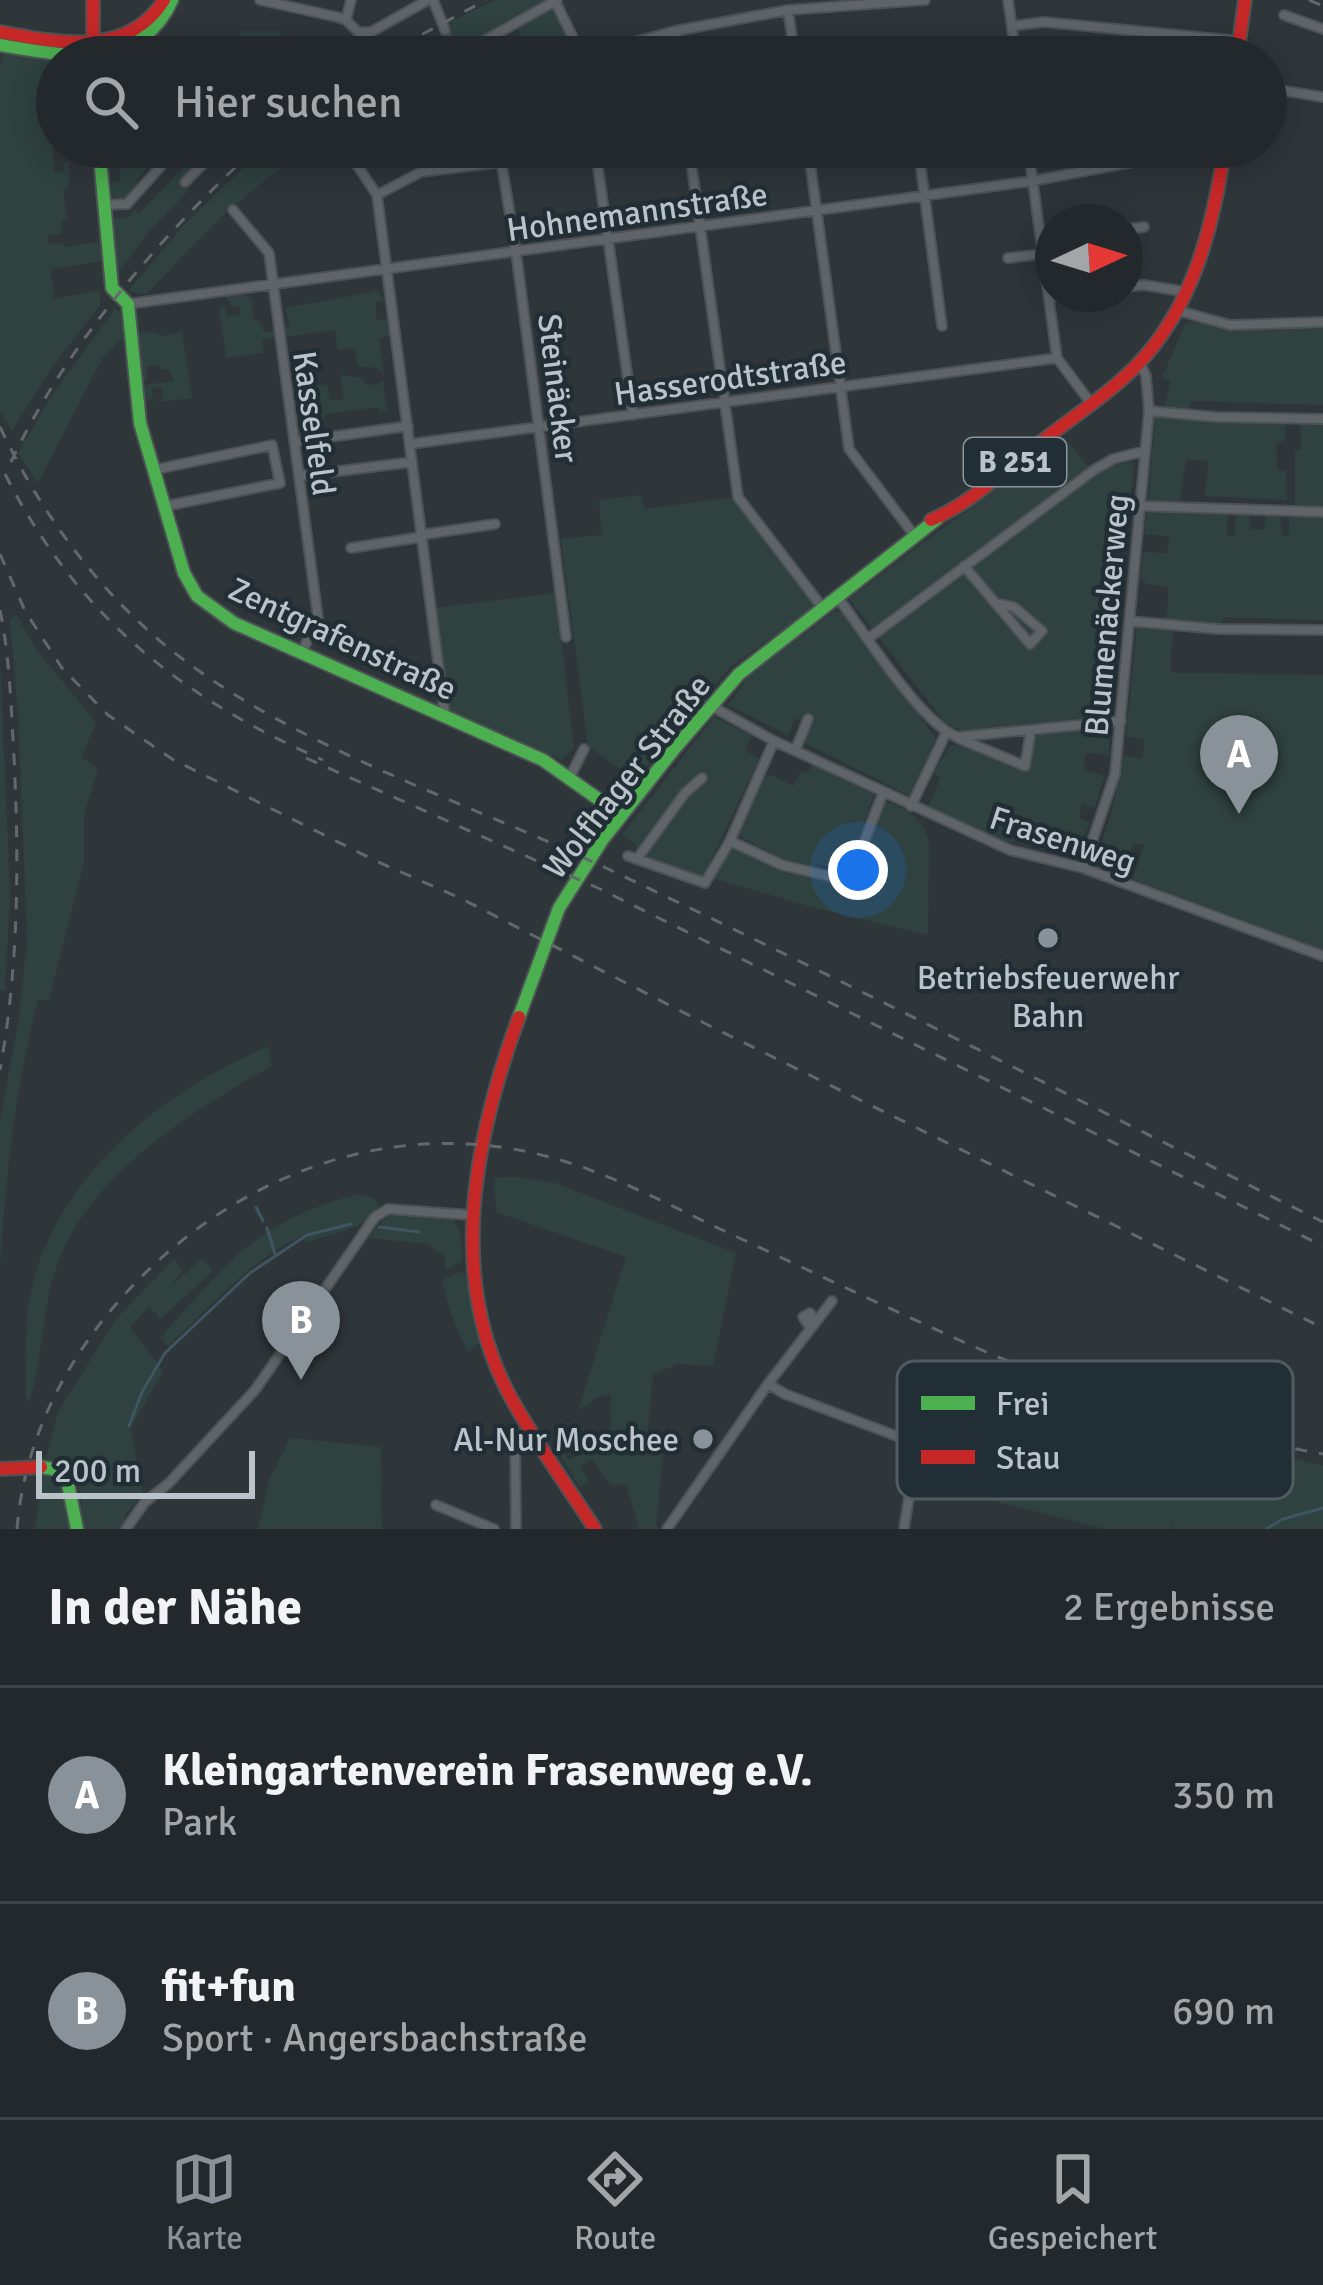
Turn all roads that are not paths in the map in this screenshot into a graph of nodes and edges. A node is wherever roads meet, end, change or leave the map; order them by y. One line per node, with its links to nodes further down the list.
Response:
1 (93, 0): 18 (main road)
2 (168, 0): 19 (main road)
3 (260, 0): 12 (street)
4 (351, 0): 12 (street)
5 (430, 0): 12 (street); 15 (street)
6 (925, 0): 10 (street)
7 (1008, 0): 13 (street)
8 (556, 1): 20 (street); 21 (street)
9 (1244, 1): 27 (main road)
10 (788, 10): 16 (street); 24 (street)
11 (1284, 15): 14 (street)
12 (346, 20)
13 (1012, 26): 25 (street); 26 (street)
14 (1323, 28)
15 (445, 30)
16 (674, 31): 22 (street); 23 (street)
17 (0, 32): 28 (main road)
18 (93, 36)
19 (128, 36)
20 (490, 36)
21 (573, 36)
22 (656, 36)
23 (675, 36)
24 (792, 36)
25 (1013, 36)
26 (1189, 36)
27 (1240, 36)
28 (36, 38)
29 (0, 45): 30 (main road)
30 (36, 51)
31 (1287, 92): 32 (street)
32 (1323, 98)
33 (101, 168): 51 (main road, Zentgrafenstraße)
34 (159, 168): 51 (street)
35 (199, 168): 46 (street)
36 (359, 168): 48 (street)
37 (453, 168): 48 (street)
38 (503, 168): 56 (street, Steinäcker)
39 (598, 168): 55 (street)
40 (692, 168): 54 (street)
41 (811, 168): 53 (street)
42 (921, 168): 49 (street)
43 (1030, 168): 47 (street)
44 (1103, 168): 47 (street, Hohnemannstraße)
45 (1221, 168): 62 (main road, Wolfhager Straße / B 251)
46 (185, 182)
47 (1032, 182): 49 (street, Hohnemannstraße); 50 (street)
48 (377, 195): 59 (street)
49 (925, 196): 53 (street, Hohnemannstraße); 67 (street)
50 (1035, 204)
51 (104, 206): 63 (main road, Zentgrafenstraße)
52 (232, 210): 60 (street, Kasselfeld)
53 (817, 210): 54 (street, Hohnemannstraße); 70 (street)
54 (700, 227): 55 (street, Hohnemannstraße); 71 (street)
55 (606, 239): 56 (street, Hohnemannstraße); 74 (street)
56 (517, 252): 59 (street, Hohnemannstraße); 77 (street, Steinäcker)
57 (1035, 255): 58 (street)
58 (1008, 258)
59 (386, 270): 60 (street, Hohnemannstraße); 76 (street)
60 (273, 285): 63 (street, Hohnemannstraße); 78 (street, Kasselfeld)
61 (1143, 285): 62 (street)
62 (1189, 292): 64 (main road, Wolfhager Straße / B 251)
63 (128, 304): 82 (main road, Zentgrafenstraße)
64 (1178, 311): 66 (street); 69 (main road, Wolfhager Straße / B 251)
65 (1051, 312): 68 (street)
66 (1323, 322)
67 (942, 326)
68 (1057, 358): 70 (street, Hasserodtstraße); 72 (street)
69 (1139, 362): 72 (main road, Wolfhager Straße / B 251); 73 (street, Blumenäckerweg)
70 (840, 387): 71 (street, Hasserodtstraße); 88 (street)
71 (723, 402): 74 (street, Hasserodtstraße); 94 (street)
72 (1090, 402): 88 (main road, Wolfhager Straße / B 251)
73 (1149, 411): 75 (street); 80 (street, Blumenäckerweg)
74 (633, 415): 77 (street, Hasserodtstraße)
75 (1323, 419)
76 (408, 426): 78 (street); 79 (street)
77 (540, 427): 79 (street, Hasserodtstraße); 97 (street, Steinäcker)
78 (294, 442): 83 (street, Kasselfeld)
79 (410, 444): 81 (street)
80 (1144, 451): 84 (street, Blumenäckerweg); 91 (street)
81 (412, 462): 83 (street); 89 (street)
82 (153, 470): 85 (main road, Zentgrafenstraße); 85 (street)
83 (299, 476): 99 (street, Kasselfeld)
84 (1139, 506): 86 (street); 95 (street, Blumenäckerweg)
85 (165, 507): 99 (main road, Zentgrafenstraße)
86 (1323, 512)
87 (495, 524): 89 (street)
88 (918, 534): 92 (main road, Wolfhager Straße / B 251)
89 (420, 536): 90 (street); 101 (street)
90 (351, 548)
91 (964, 566): 93 (street); 98 (street)
92 (837, 596): 94 (main road, Wolfhager Straße / B 251); 98 (street)
93 (995, 603): 93 (street)
94 (822, 608): 100 (main road, Wolfhager Straße / B 251)
95 (1129, 621): 96 (street); 103 (street, Blumenäckerweg)
96 (1323, 630)
97 (566, 637)
98 (869, 638): 105 (street)
99 (302, 652): 101 (main road, Zentgrafenstraße)
100 (711, 706): 107 (street, Frasenweg); 114 (main road, Wolfhager Straße / B 251)
101 (446, 716): 110 (main road, Zentgrafenstraße)
102 (808, 719): 109 (street)
103 (1121, 722): 104 (street); 116 (street, Blumenäckerweg)
104 (1031, 730): 106 (street); 106 (street)
105 (946, 733): 106 (street); 113 (street)
106 (957, 737)
107 (774, 741): 109 (street, Frasenweg); 115 (street)
108 (584, 748): 110 (street)
109 (795, 751): 112 (street, Frasenweg)
110 (570, 776): 114 (main road, Zentgrafenstraße)
111 (702, 778): 115 (street, Wolfhager Straße)
112 (883, 793): 113 (street, Frasenweg); 115 (street)
113 (911, 806): 116 (street, Frasenweg)
114 (621, 814): 118 (main road, Wolfhager Straße / B 251)
115 (730, 841)
116 (1083, 868): 117 (street, Frasenweg)
117 (1323, 956)
118 (471, 1215): 121 (main road, Wolfhager Straße / B 251); 127 (street)
119 (832, 1301): 120 (street)
120 (768, 1384): 122 (street); 131 (street)
121 (530, 1427): 129 (street); 130 (main road, Wolfhager Straße / B 251)
122 (897, 1436)
123 (0, 1469): 126 (main road, bridge)
124 (909, 1499): 132 (street)
125 (436, 1505): 128 (street)
126 (77, 1529)
127 (126, 1529)
128 (494, 1529)
129 (516, 1529)
130 (595, 1529)
131 (667, 1529)
132 (904, 1529)

